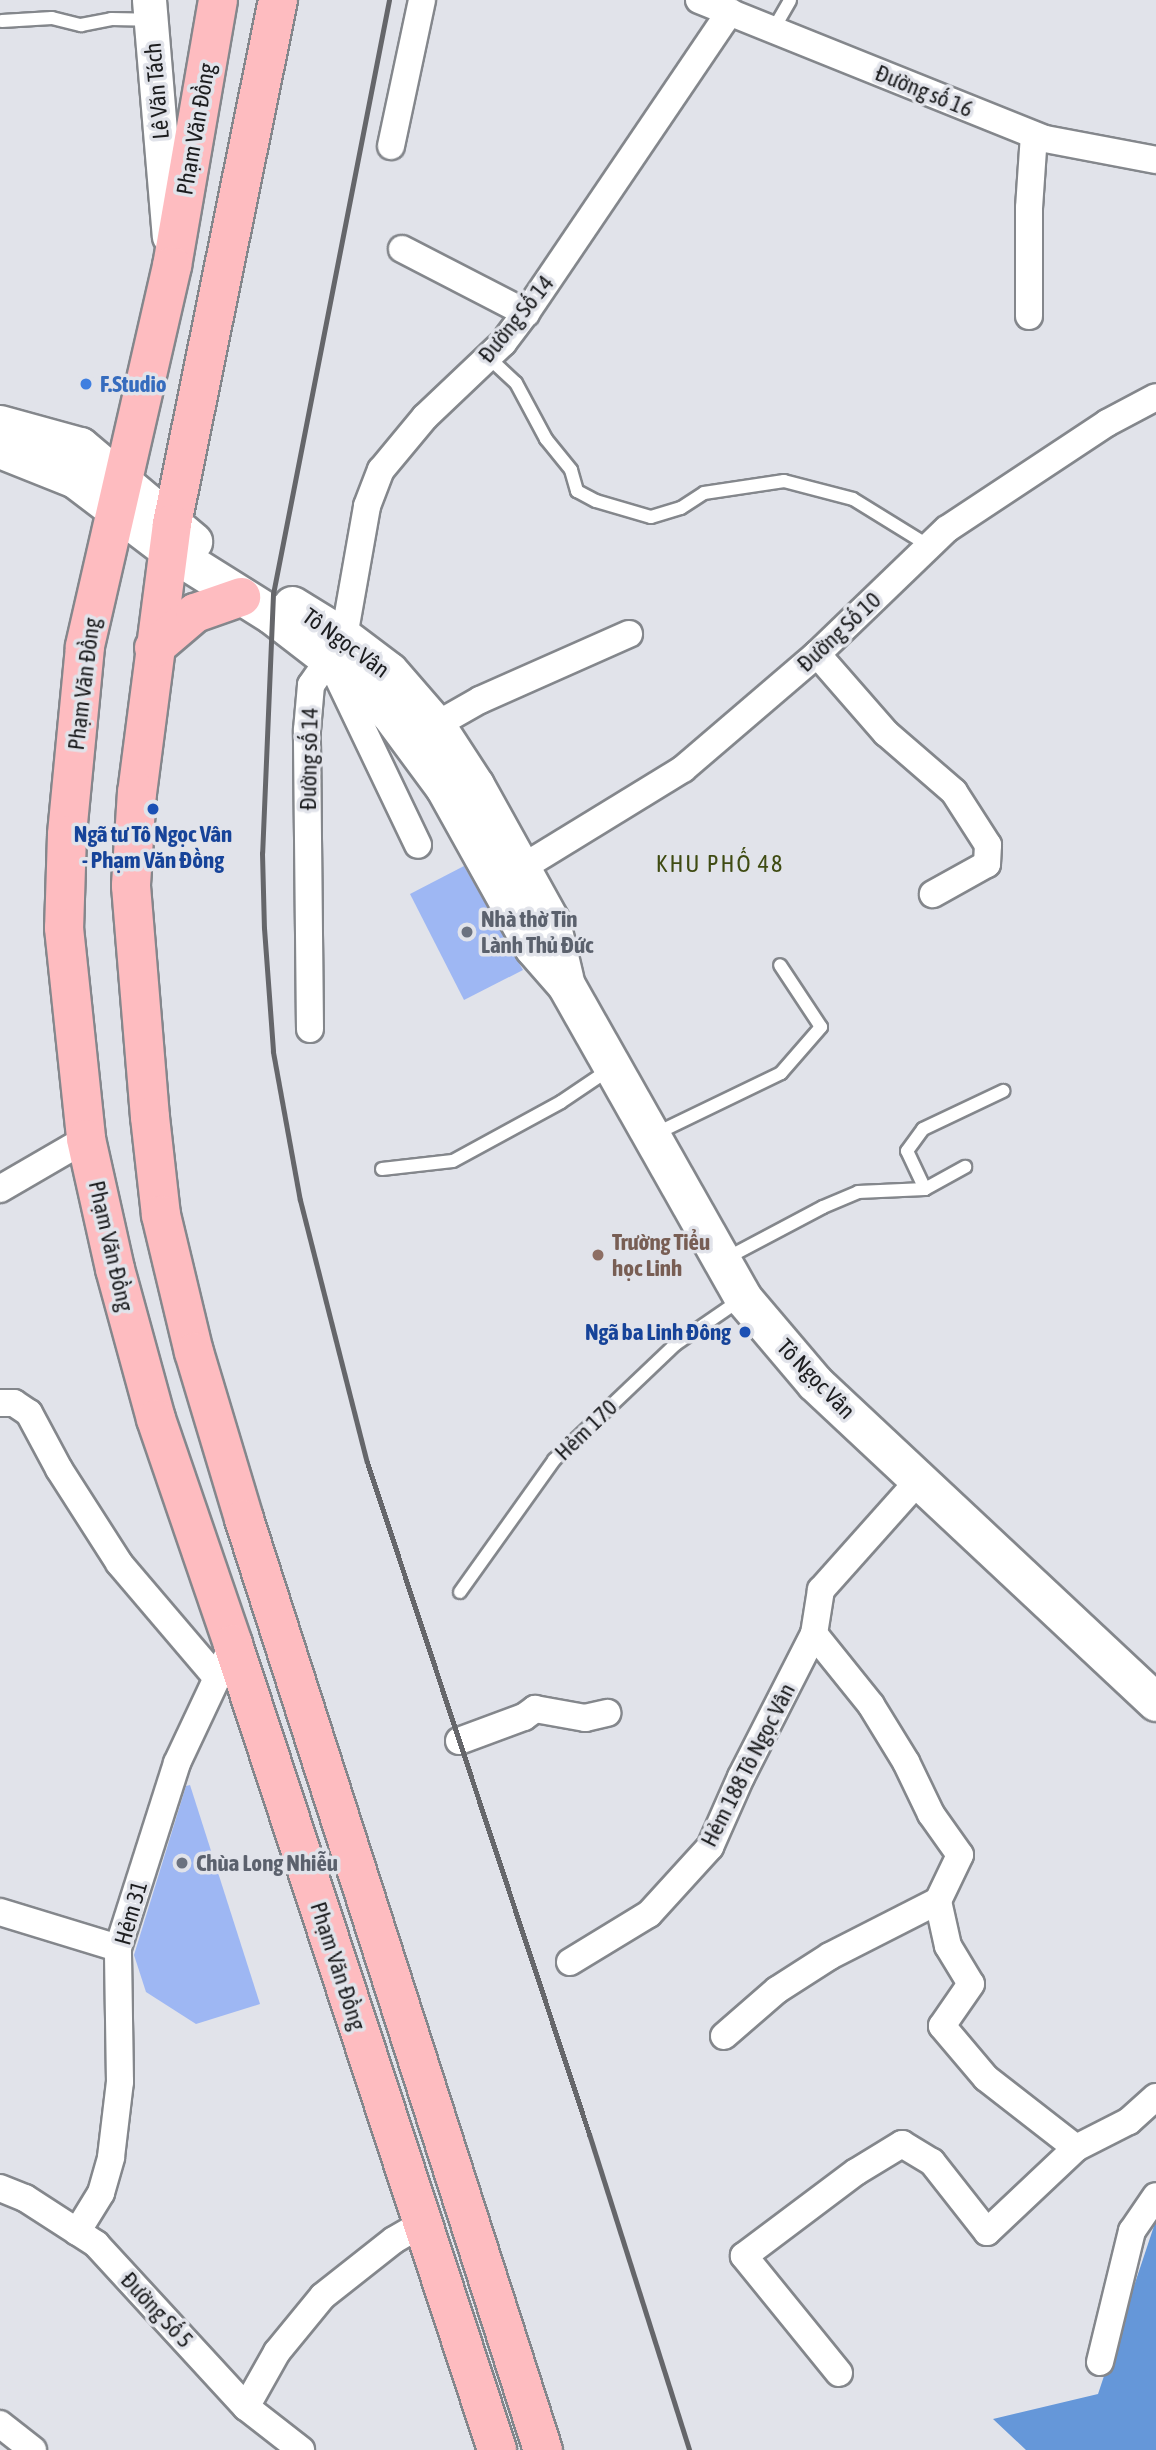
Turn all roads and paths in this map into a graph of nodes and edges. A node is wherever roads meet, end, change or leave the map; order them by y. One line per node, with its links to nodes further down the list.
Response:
1 (218, 0): 11 (highway, Phạm Văn Đồng)
2 (278, 0): 24 (highway, Phạm Văn Đồng)
3 (422, 0): 13 (street)
4 (699, 0): 7 (street, Đường số 16)
5 (790, 0): 9 (lane)
6 (150, 10): 8 (lane); 10 (street, Lê Văn Tách)
7 (730, 12): 9 (street, Đường số 16); 17 (street, Đường Số 14)
8 (2, 21)
9 (773, 30): 12 (street, Đường số 16)
10 (154, 57): 11 (street); 16 (street, Lê Văn Tách)
11 (208, 58): 16 (highway, Phạm Văn Đồng)
12 (1034, 135): 14 (street, Đường số 16); 18 (street)
13 (391, 146)
14 (1156, 160)
15 (402, 249): 17 (street)
16 (172, 266): 23 (highway, Phạm Văn Đồng)
17 (526, 313): 19 (street, Đường Số 14)
18 (1029, 316)
19 (488, 357): 25 (lane); 29 (street, Đường Số 14)
20 (1156, 397): 25 (street, Đường Số 10)
21 (0, 424): 23 (main road, Tô Ngọc Vân)
22 (0, 449): 23 (main road, Tô Ngọc Vân)
23 (119, 496): 24 (main road, Tô Ngọc Vân); 41 (highway, Phạm Văn Đồng)
24 (171, 538): 26 (main road, Tô Ngọc Vân); 28 (highway, Phạm Văn Đồng); 29 (main road, Tô Ngọc Vân)
25 (929, 546): 30 (street, Đường Số 10)
26 (241, 597): 28 (highway); 29 (main road, Tô Ngọc Vân)
27 (629, 634): 31 (street)
28 (153, 648): 74 (highway, Phạm Văn Đồng)
29 (336, 648): 31 (main road, Tô Ngọc Vân); 32 (street, Đường số 14); 36 (main road, Tô Ngọc Vân); 37 (street, Đường số 14)
30 (817, 654): 33 (street, Đường Số 10); 34 (street)
31 (436, 725): 33 (main road, Tô Ngọc Vân)
32 (418, 845)
33 (523, 867): 36 (main road, Tô Ngọc Vân)
34 (933, 894)
35 (780, 965): 40 (lane)
36 (566, 985): 38 (main road, Tô Ngọc Vân)
37 (310, 1029)
38 (613, 1067): 40 (main road, Tô Ngọc Vân); 43 (lane)
39 (1003, 1090): 45 (lane)
40 (652, 1136): 46 (main road, Tô Ngọc Vân)
41 (86, 1139): 44 (street); 52 (highway, Phạm Văn Đồng)
42 (965, 1167): 45 (lane)
43 (382, 1168)
44 (0, 1189)
45 (925, 1189): 46 (lane)
46 (723, 1260): 47 (main road, Tô Ngọc Vân)
47 (743, 1298): 49 (main road, Tô Ngọc Vân); 50 (lane, Hẻm 170)
48 (0, 1403): 52 (street)
49 (919, 1480): 51 (street, Hẻm 188 Tô Ngọc Vân); 53 (main road, Tô Ngọc Vân)
50 (460, 1592)
51 (814, 1634): 56 (street); 59 (street, Hẻm 188 Tô Ngọc Vân)
52 (225, 1661): 58 (street, Hẻm 31); 65 (highway, Phạm Văn Đồng)
53 (1156, 1702)
54 (607, 1713): 55 (street)
55 (459, 1741)
56 (938, 1901): 60 (street); 62 (street)
57 (0, 1912): 58 (street)
58 (118, 1948): 66 (street, Hẻm 31)
59 (570, 1962)
60 (724, 2036)
61 (1156, 2096): 62 (street)
62 (1076, 2148): 68 (street)
63 (0, 2188): 66 (street, Đường Số 5)
64 (1156, 2196): 67 (street)
65 (422, 2223): 69 (street); 73 (highway, Phạm Văn Đồng)
66 (76, 2232): 69 (street, Đường Số 5)
67 (1100, 2362)
68 (839, 2373)
69 (246, 2407): 72 (street, Đường Số 5)
70 (0, 2424): 71 (street)
71 (33, 2450)
72 (301, 2450)
73 (496, 2450)
74 (543, 2450)

